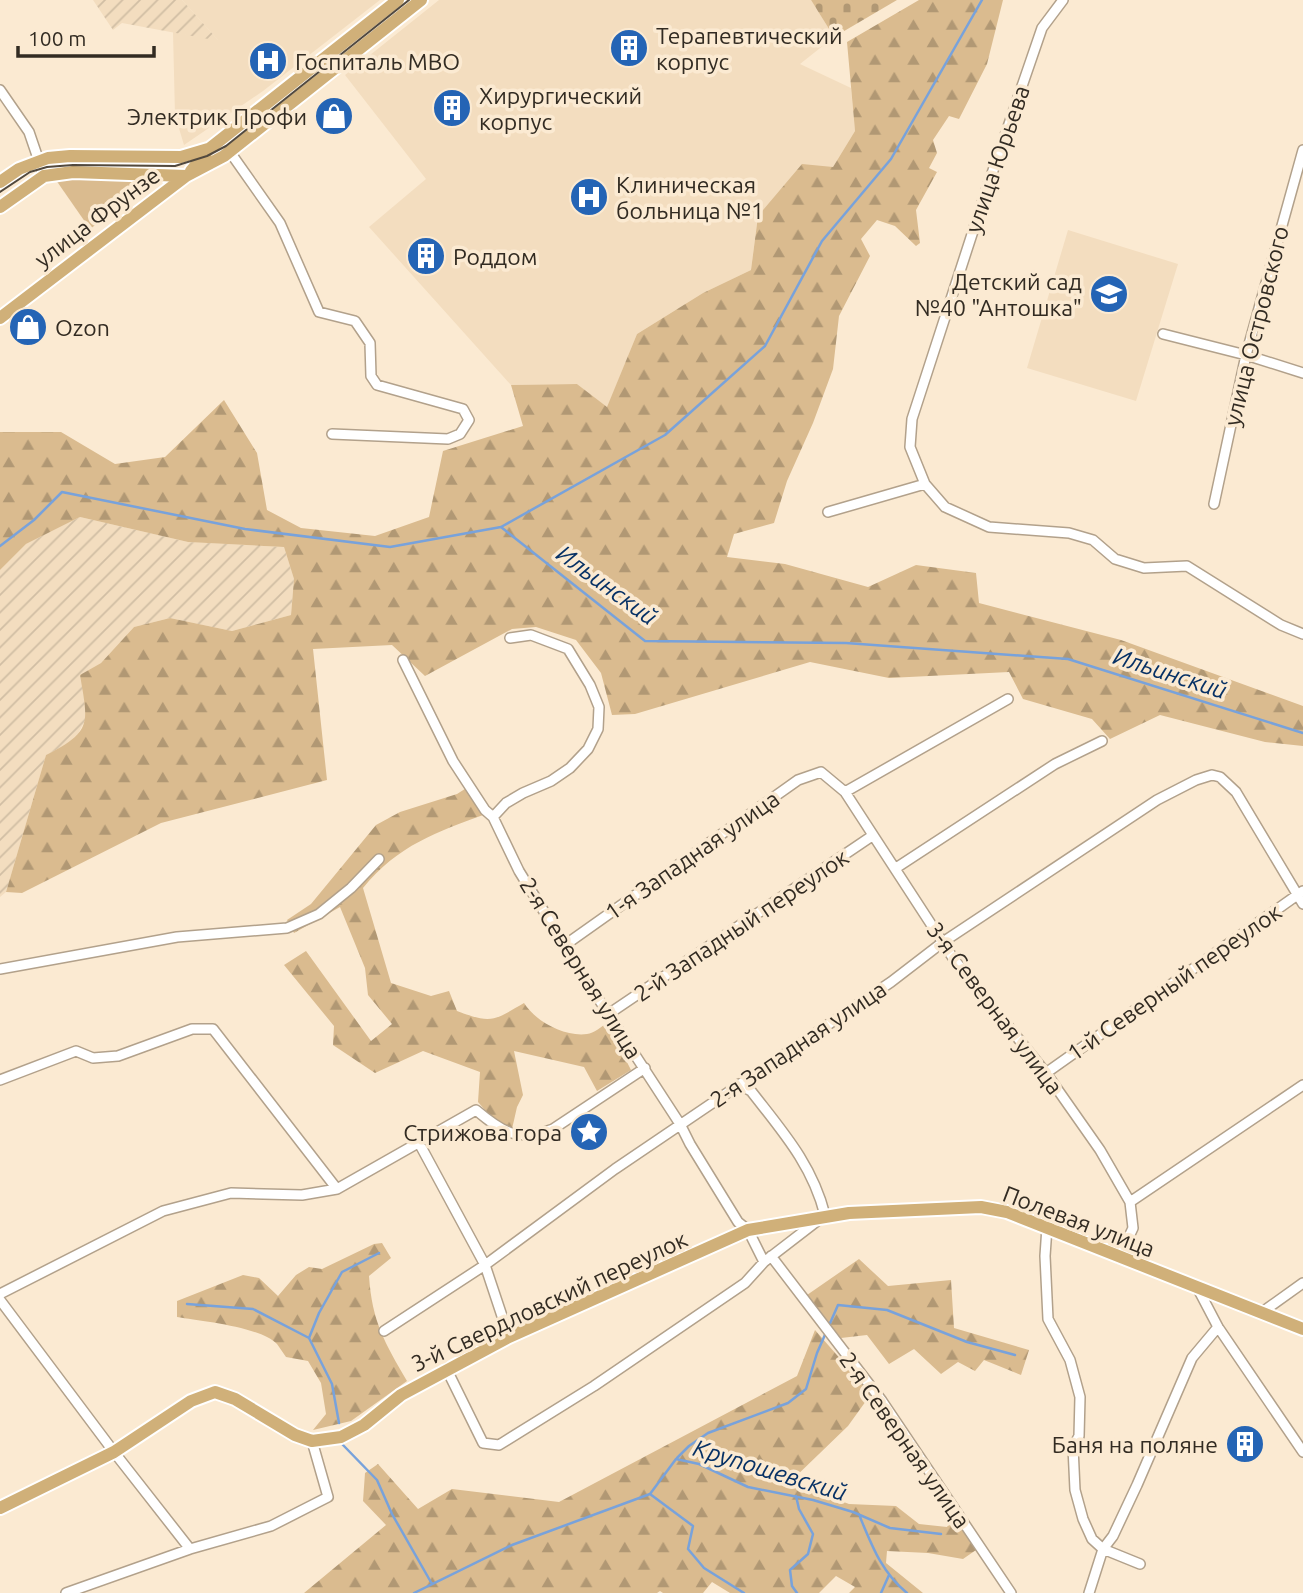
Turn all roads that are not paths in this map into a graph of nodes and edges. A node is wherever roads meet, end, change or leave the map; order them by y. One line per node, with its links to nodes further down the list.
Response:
1 (398, 0): 5 (main road, улица Фрунзе)
2 (421, 0): 7 (main road, улица Фрунзе)
3 (1063, 0): 18 (street, улица Юрьева)
4 (0, 90): 8 (street)
5 (209, 149): 8 (main road); 10 (main road, улица Фрунзе)
6 (1303, 150): 15 (street, улица Островского)
7 (230, 152): 10 (main road, улица Фрунзе); 17 (street)
8 (39, 161): 9 (street); 11 (main road)
9 (44, 176): 10 (main road); 12 (main road)
10 (186, 176): 13 (main road, улица Фрунзе)
11 (0, 182)
12 (0, 207)
13 (0, 318)
14 (1163, 334): 15 (street)
15 (1246, 355): 16 (street); 19 (street, улица Островского)
16 (1303, 373)
17 (332, 433)
18 (925, 484): 20 (street); 21 (street)
19 (1214, 504)
20 (828, 512)
21 (1303, 634)
22 (510, 638): 28 (street)
23 (403, 660): 28 (street, 2-я Северная улица)
24 (1008, 699): 27 (street)
25 (1102, 741): 31 (street)
26 (821, 772): 27 (street, 3-я Северная улица); 35 (street, 1-я Западная улица)
27 (845, 792): 29 (street, 3-я Северная улица)
28 (493, 817): 35 (street, 2-я Северная улица)
29 (872, 836): 31 (street, 3-я Северная улица); 37 (street, 2-й Западный переулок)
30 (379, 859): 36 (street)
31 (896, 868): 34 (street, 3-я Северная улица)
32 (1300, 893): 33 (street); 34 (street, 2-я Западная улица); 39 (street, 1-й Северный переулок)
33 (1303, 904)
34 (943, 942): 39 (street, 3-я Северная улица); 41 (street, 2-я Западная улица)
35 (565, 945): 37 (street, 2-я Северная улица)
36 (0, 969)
37 (610, 1013): 38 (street, 2-я Северная улица)
38 (645, 1068): 43 (street, 2-я Северная улица); 44 (street)
39 (1046, 1073): 46 (street, 3-я Северная улица)
40 (0, 1080): 45 (street)
41 (739, 1084): 43 (street, 2-я Западная улица); 47 (street)
42 (1303, 1085): 46 (street)
43 (680, 1124): 49 (street, 2-я Северная улица); 52 (street, 2-я Западная улица)
44 (419, 1143): 45 (street); 52 (street)
45 (337, 1189): 55 (street)
46 (1130, 1202): 50 (street)
47 (825, 1215): 48 (main road, Полевая улица); 49 (main road, Полевая улица); 51 (street)
48 (1047, 1227): 50 (main road, Полевая улица); 68 (street)
49 (748, 1230): 51 (street, 2-я Северная улица); 61 (main road, 3-й Свердловский переулок)
50 (1119, 1258): 54 (main road, Полевая улица)
51 (768, 1259): 62 (street); 71 (street, 2-я Северная улица)
52 (485, 1265): 60 (street, 2-я Западная улица); 61 (street)
53 (1303, 1283): 57 (street)
54 (1197, 1287): 57 (main road, Полевая улица); 58 (street)
55 (0, 1294)
56 (0, 1300): 64 (street)
57 (1261, 1313): 59 (main road, Полевая улица)
58 (1218, 1327): 65 (street); 68 (street)
59 (1303, 1329)
60 (384, 1331)
61 (509, 1338): 62 (main road, 3-й Свердловский переулок)
62 (447, 1370): 63 (main road, 3-й Свердловский переулок)
63 (312, 1441): 64 (main road); 67 (street)
64 (114, 1452): 66 (main road); 67 (street)
65 (1303, 1452)
66 (0, 1508)
67 (190, 1549): 70 (street)
68 (1102, 1549): 69 (street); 72 (street)
69 (1140, 1564)
70 (66, 1593)
71 (1011, 1593)
72 (1089, 1593)

